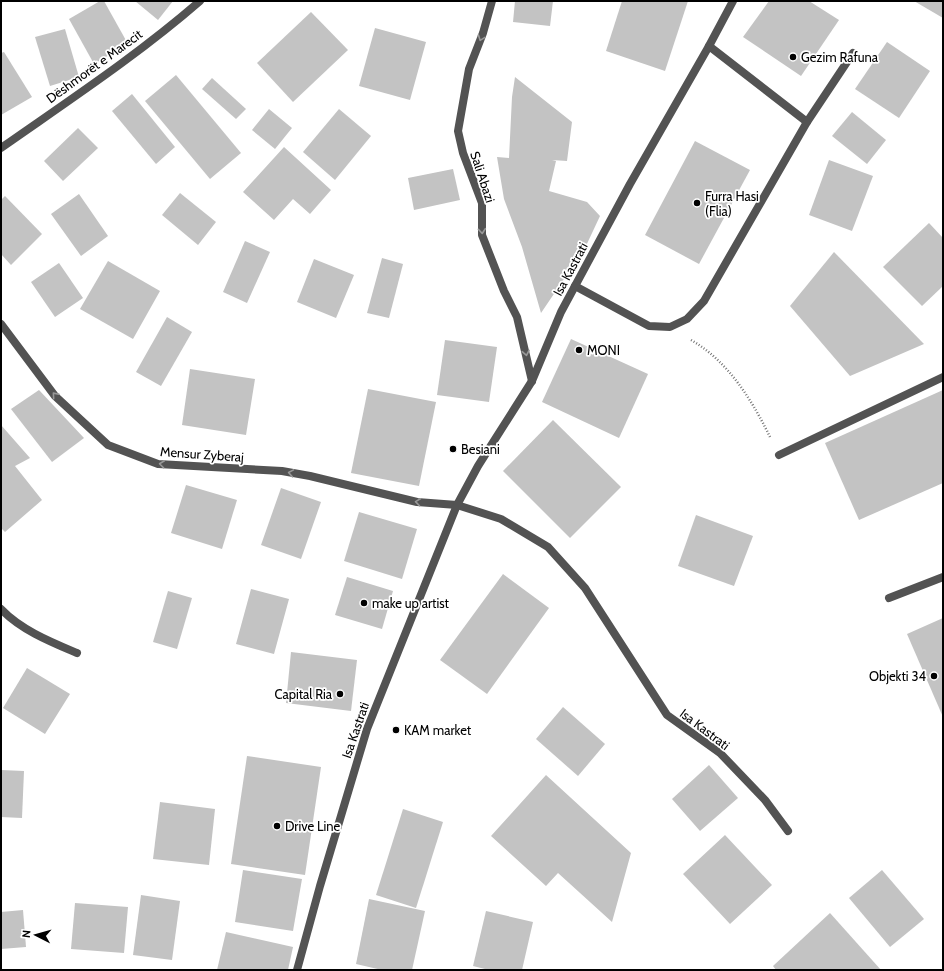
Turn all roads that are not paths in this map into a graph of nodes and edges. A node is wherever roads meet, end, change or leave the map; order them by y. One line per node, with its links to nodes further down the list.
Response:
1 (200, 1): 7 (street, Dëshmorët e Marecit)
2 (492, 1): 11 (street, Sali Abazi, one-way to 11)
3 (733, 1): 4 (street, Isa Kastrati)
4 (709, 46): 6 (street); 8 (street, Isa Kastrati)
5 (853, 54): 6 (street)
6 (807, 122): 8 (street)
7 (1, 148)
8 (575, 286): 11 (street, Isa Kastrati)
9 (1, 324): 13 (street, Mensur Zyberaj, one-way to 9)
10 (943, 377): 12 (street)
11 (532, 381): 13 (street, Isa Kastrati)
12 (779, 454)
13 (457, 505): 18 (street, Isa Kastrati); 19 (street, Isa Kastrati)
14 (943, 577): 15 (street)
15 (889, 598)
16 (1, 609): 17 (street)
17 (77, 653)
18 (788, 831)
19 (297, 970)

